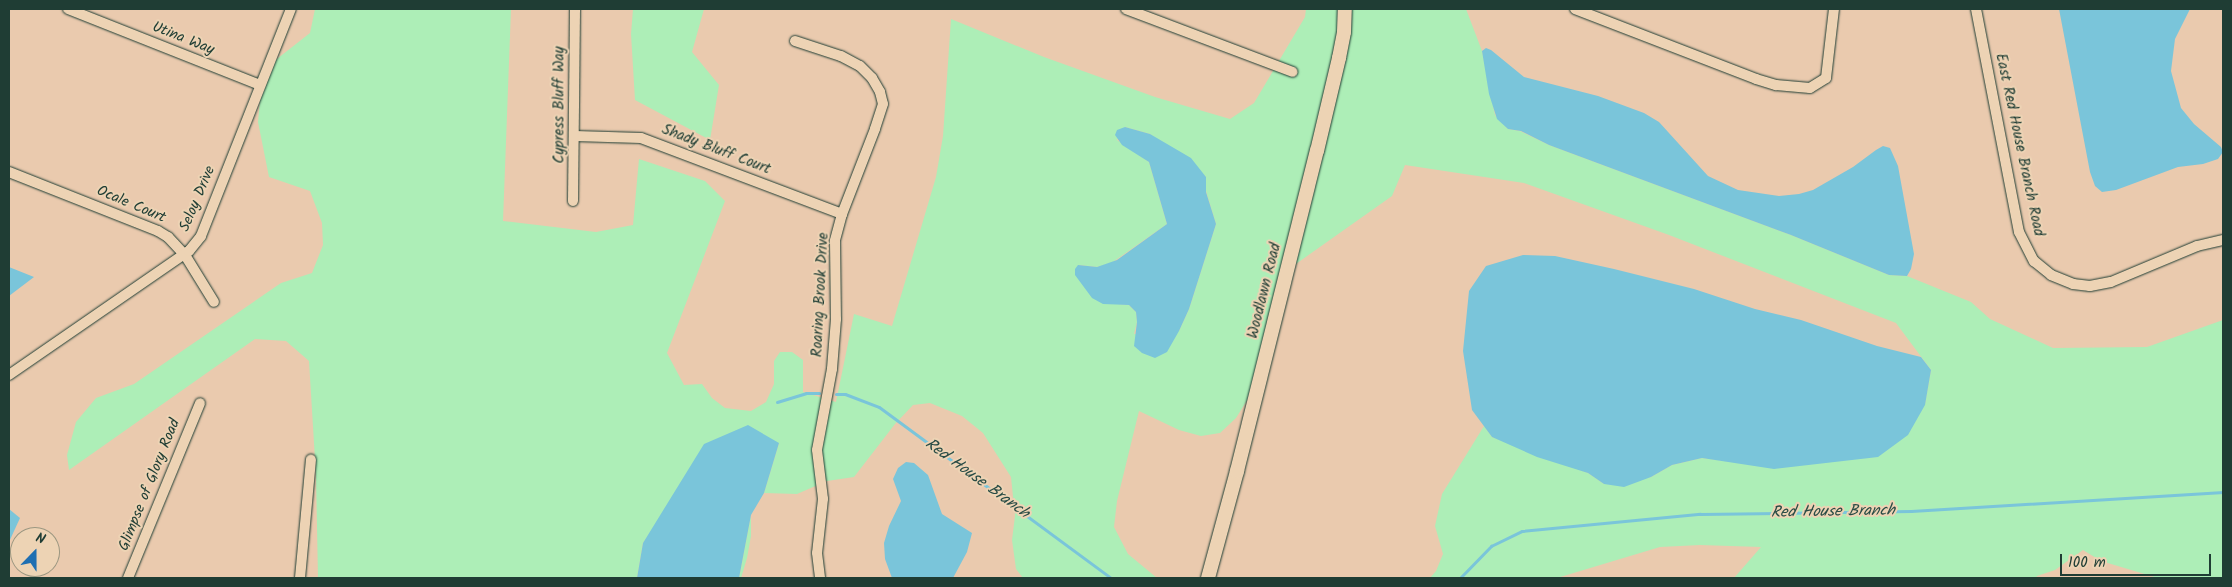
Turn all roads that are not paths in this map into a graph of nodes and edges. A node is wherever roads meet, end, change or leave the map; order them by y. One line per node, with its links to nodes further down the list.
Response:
1 (68, 9): 12 (street, Utina Way)
2 (291, 9): 12 (street, Seloy Drive)
3 (575, 9): 13 (street, Cypress Bluff Way)
4 (1126, 9): 9 (street)
5 (1344, 9): 26 (street, Woodlawn Road)
6 (1575, 9): 7 (street)
7 (1834, 9)
8 (1976, 9): 17 (street, East Red House Branch Road)
9 (1150, 13): 11 (street)
10 (795, 41): 16 (street, Roaring Brook Drive)
11 (1293, 72)
12 (260, 85): 18 (street, Seloy Drive)
13 (575, 136): 15 (street, Cypress Bluff Way); 16 (street, Shady Bluff Court)
14 (9, 172): 18 (street, Ocale Court)
15 (573, 201)
16 (842, 214): 25 (street, Roaring Brook Drive)
17 (2223, 240)
18 (185, 255): 19 (street, Ocale Court); 20 (street, Seloy Drive)
19 (214, 302)
20 (9, 375)
21 (200, 402): 23 (street, Glimpse of Glory Road)
22 (311, 460): 24 (street)
23 (128, 578)
24 (300, 578)
25 (820, 578)
26 (1208, 578)

